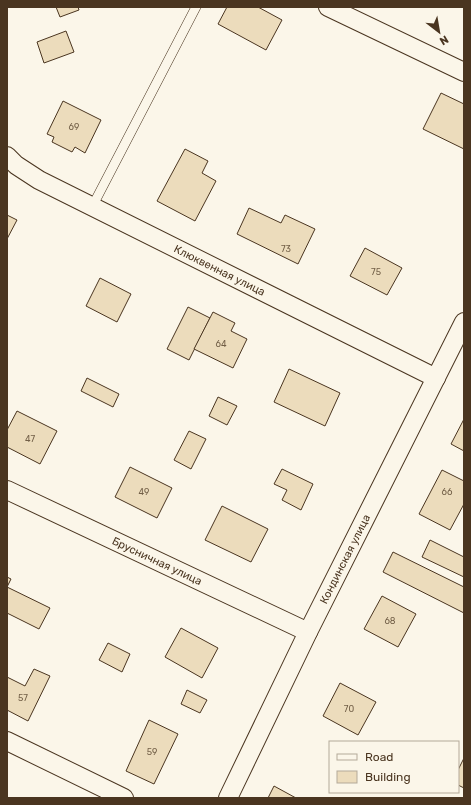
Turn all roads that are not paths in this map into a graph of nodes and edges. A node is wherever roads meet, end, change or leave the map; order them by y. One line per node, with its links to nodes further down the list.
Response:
1 (196, 7): 5 (lane)
2 (328, 7): 3 (street)
3 (464, 72)
4 (7, 156): 5 (street, Клюквенная улица)
5 (92, 207): 7 (street, Клюквенная улица)
6 (464, 322): 7 (street, Кондинская улица)
7 (436, 378): 9 (street, Кондинская улица)
8 (7, 490): 9 (street, Брусничная улица)
9 (308, 632): 12 (street, Кондинская улица)
10 (7, 740): 11 (street)
11 (124, 798)
12 (228, 798)

